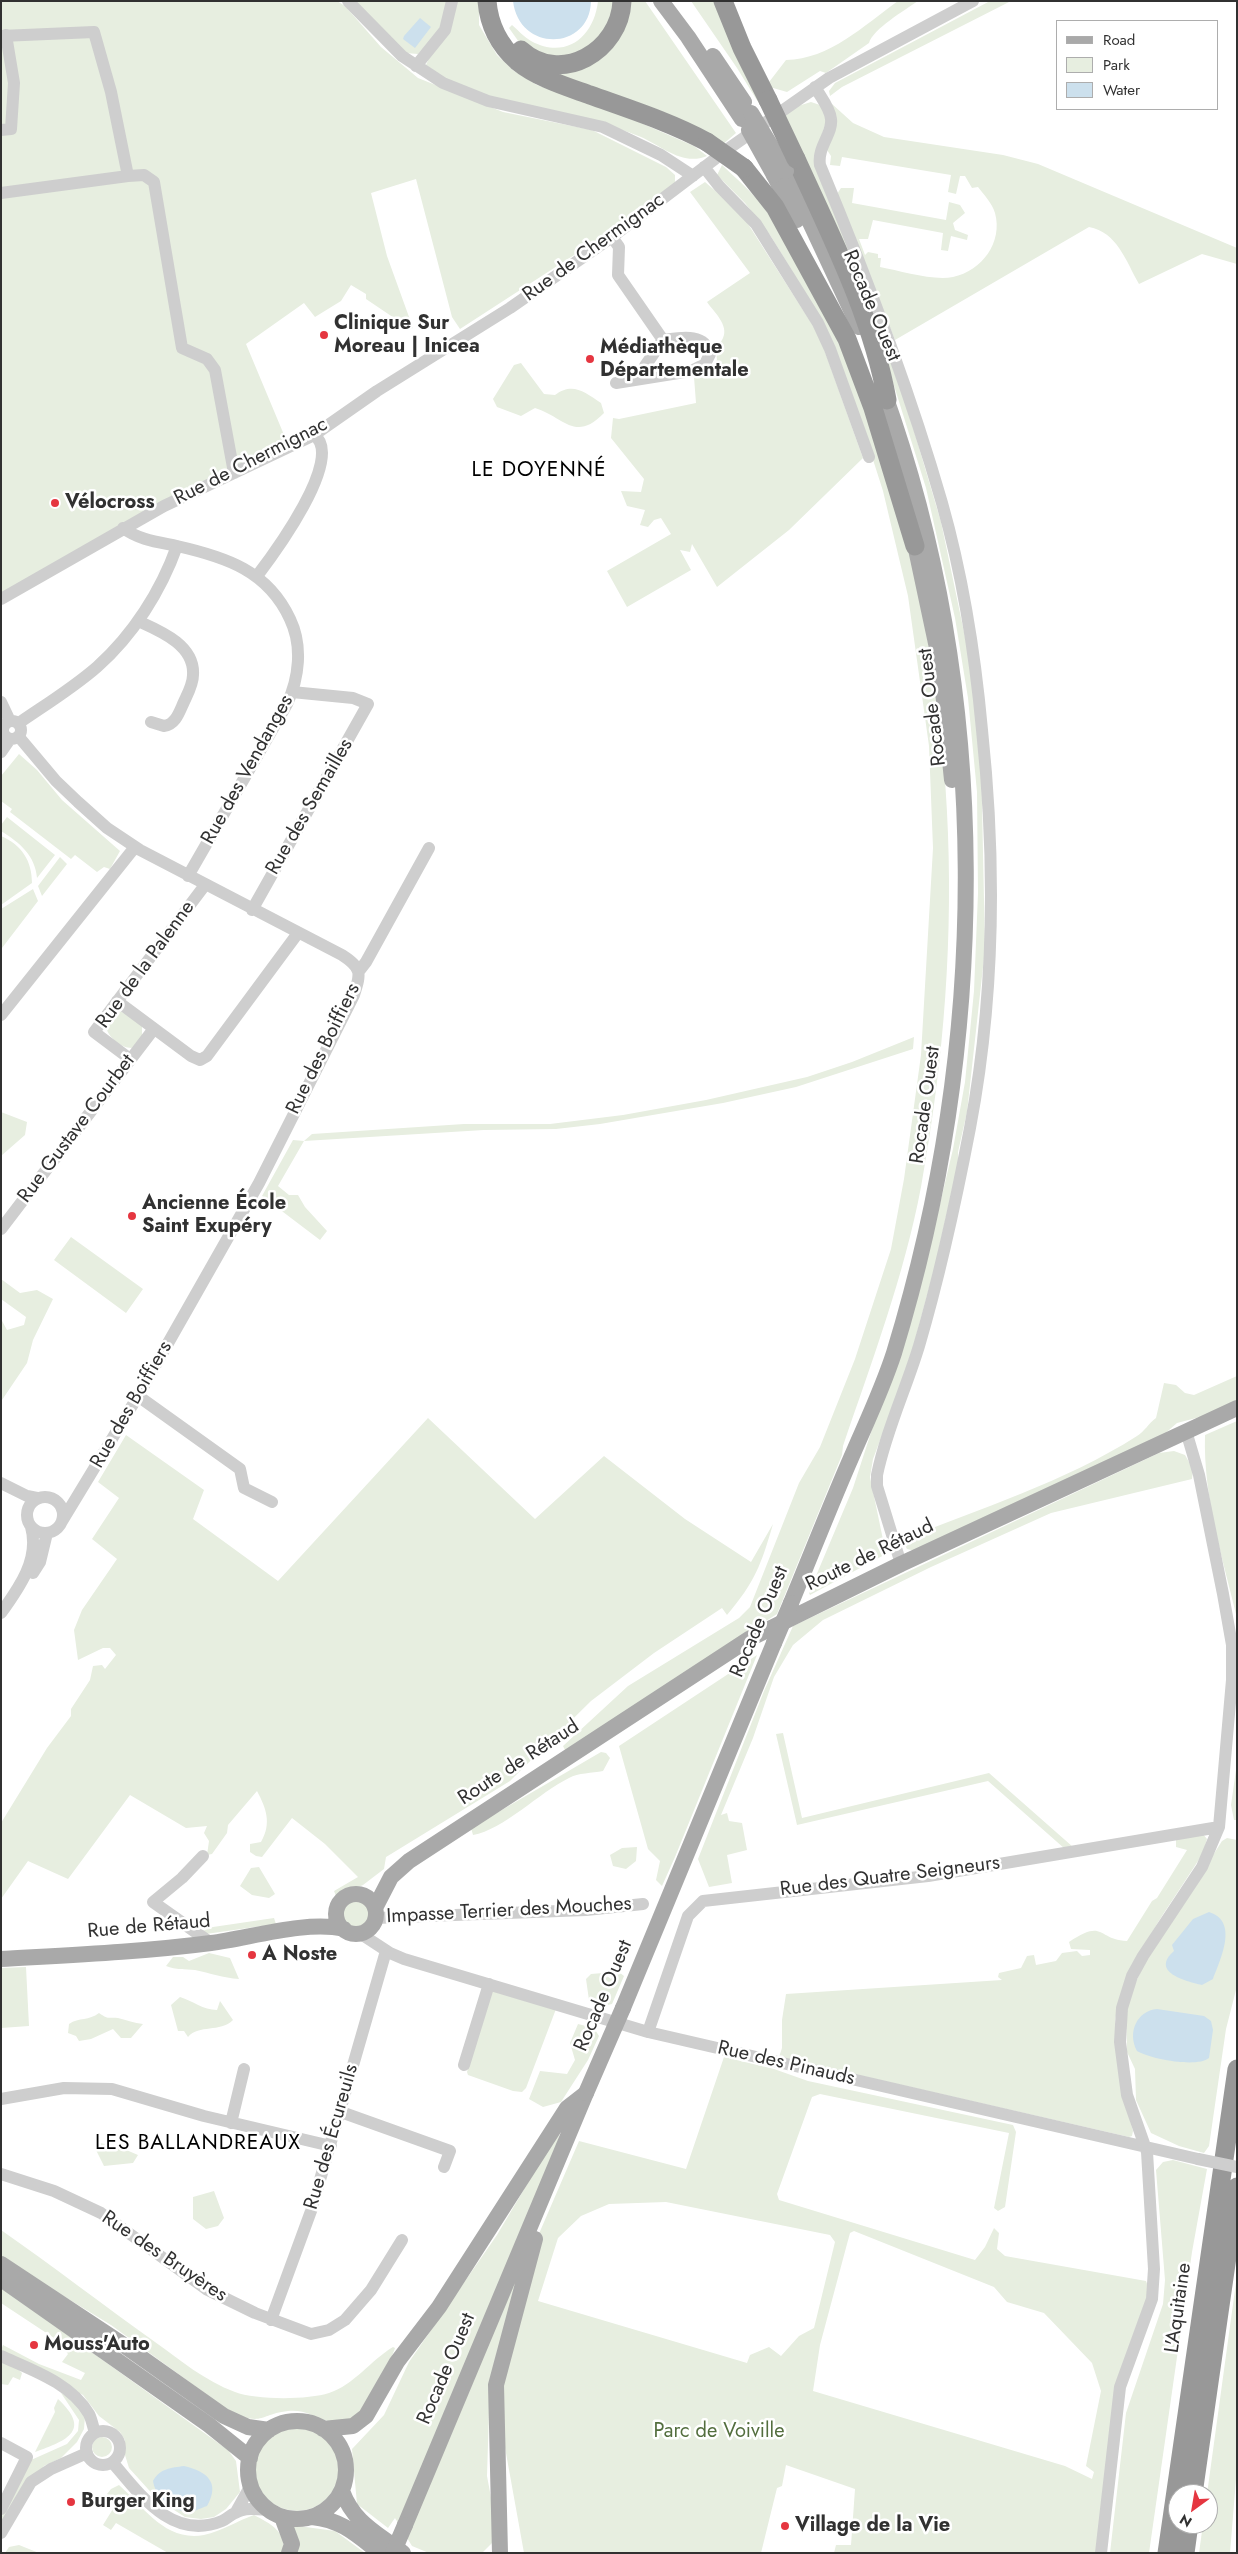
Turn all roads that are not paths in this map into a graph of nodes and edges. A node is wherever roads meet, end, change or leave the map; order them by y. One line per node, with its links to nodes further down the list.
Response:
1 (348, 1): 11 (street)
2 (452, 1): 11 (street)
3 (487, 1): 17 (highway)
4 (496, 1): 5 (highway)
5 (622, 1)
6 (661, 1): 14 (main road, Rocade Ouest)
7 (674, 1): 14 (main road, Rocade Ouest)
8 (723, 1): 13 (highway)
9 (973, 1): 12 (street)
10 (4, 35): 15 (street); 20 (street)
11 (416, 66): 21 (street)
12 (815, 87): 13 (street); 67 (street)
13 (773, 107): 16 (street); 19 (highway, bridge)
14 (747, 116): 19 (main road, Rocade Ouest, bridge)
15 (1, 130)
16 (728, 149)
17 (711, 150): 18 (street, Rue de Chermignac); 33 (highway, bridge)
18 (704, 167): 21 (street, Rue de Chermignac); 29 (street)
19 (785, 168): 27 (highway); 33 (main road, Rocade Ouest)
20 (128, 176): 22 (street); 30 (street)
21 (693, 176): 23 (street, Rue de Chermignac)
22 (1, 193)
23 (612, 237): 24 (street); 28 (street, Rue de Chermignac)
24 (663, 340): 25 (street); 25 (street)
25 (642, 377): 26 (street)
26 (616, 383)
27 (887, 400): 57 (main road, Rocade Ouest)
28 (314, 434): 30 (street, Rue de Chermignac); 34 (street)
29 (869, 458)
30 (234, 473): 31 (street, Rue de Chermignac)
31 (123, 528): 32 (street, Rue des Vendanges); 35 (street, Rue de Chermignac)
32 (177, 546): 34 (street, Rue des Vendanges); 36 (street)
33 (915, 546): 57 (main road, Rocade Ouest)
34 (257, 576): 37 (street, Rue des Vendanges)
35 (1, 599)
36 (138, 621): 39 (street); 40 (street)
37 (292, 692): 44 (street, Rue des Vendanges); 46 (street, Rue des Semailles)
38 (1, 702): 40 (street, Rue des Boiffiers)
39 (151, 722)
40 (10, 731): 41 (street); 42 (street, Rue des Boiffiers)
41 (1, 752)
42 (134, 847): 44 (street, Rue des Boiffiers); 50 (street)
43 (429, 848): 48 (street)
44 (188, 876): 45 (street, Rue des Boiffiers)
45 (205, 885): 46 (street, Rue des Boiffiers); 49 (street, Rue de la Palenne)
46 (252, 910): 47 (street, Rue des Boiffiers)
47 (298, 933): 48 (street, Rue des Boiffiers); 51 (street)
48 (359, 971): 54 (street, Rue des Boiffiers)
49 (117, 1001): 51 (street); 52 (street, Rue de la Palenne)
50 (1, 1015)
51 (154, 1030): 52 (street, Rue Gustave Courbet)
52 (130, 1059): 53 (street, Rue Gustave Courbet)
53 (1, 1229)
54 (138, 1396): 59 (street, Rue des Boiffiers); 62 (street)
55 (1237, 1408): 56 (main road, Route de Rétaud)
56 (1186, 1431): 67 (main road, Route de Rétaud); 70 (street)
57 (852, 1455): 87 (main road, Rocade Ouest, bridge)
58 (1, 1484): 60 (street); 63 (street)
59 (82, 1491): 61 (street, Rue des Boiffiers); 64 (street, Rue des Boiffiers)
60 (36, 1498): 61 (street); 63 (street)
61 (58, 1502): 64 (street)
62 (272, 1502)
63 (27, 1510): 65 (street)
64 (61, 1522): 66 (street)
65 (31, 1527): 66 (street); 68 (street)
66 (47, 1533): 68 (street)
67 (901, 1564): 72 (main road, Route de Rétaud)
68 (10, 1599): 69 (street)
69 (1, 1613)
70 (1219, 1827): 83 (street, Rue des Quatre Seigneurs); 92 (street)
71 (203, 1856): 79 (street)
72 (391, 1877): 73 (main road); 76 (main road)
73 (360, 1895): 75 (main road); 76 (main road)
74 (643, 1904): 76 (street, Impasse Terrier des Mouches)
75 (337, 1911): 77 (main road); 78 (main road)
76 (371, 1921): 78 (main road); 80 (street, Rue des Pinauds)
77 (299, 1928): 78 (main road); 79 (main road, Rue de Rétaud)
78 (344, 1929)
79 (211, 1943): 81 (main road, Rue de Rétaud)
80 (383, 1949): 82 (street, Rue des Pinauds); 89 (street, Rue des Écureuils)
81 (1, 1959)
82 (489, 1984): 83 (street, Rue des Pinauds); 84 (street)
83 (648, 2032): 92 (street, Rue des Pinauds)
84 (464, 2065)
85 (244, 2069): 90 (street)
86 (1237, 2069): 125 (highway, L'Aquitaine)
87 (586, 2092): 93 (main road, Rocade Ouest); 103 (main road)
88 (1, 2098): 90 (street)
89 (341, 2112): 91 (street, Rue des Écureuils); 94 (street)
90 (231, 2123): 91 (street)
91 (331, 2146): 101 (street, Rue des Écureuils)
92 (1145, 2146): 95 (street, Rue des Pinauds, bridge); 124 (street)
93 (563, 2149): 121 (main road, Rocade Ouest, bridge); 123 (main road)
94 (444, 2168)
95 (1237, 2168)
96 (1, 2174): 101 (street, Rue des Bruyères)
97 (1237, 2188): 110 (highway, L'Aquitaine)
98 (402, 2240): 101 (street, Rue des Bruyères)
99 (1, 2264): 104 (main road)
100 (1, 2279): 108 (main road)
101 (272, 2320)
102 (1, 2356): 105 (street)
103 (323, 2429): 104 (main road); 112 (main road)
104 (269, 2430): 108 (main road)
105 (95, 2433): 107 (street); 109 (street)
106 (1, 2443): 113 (street)
107 (87, 2453): 109 (street); 117 (street)
108 (250, 2458): 111 (main road)
109 (113, 2463): 114 (street)
110 (1194, 2484)
111 (251, 2485): 114 (street); 115 (main road)
112 (342, 2491): 116 (main road); 122 (main road)
113 (1, 2509)
114 (236, 2512): 115 (street)
115 (275, 2513): 116 (main road); 119 (main road)
116 (312, 2517): 120 (main road)
117 (1, 2533)
118 (1188, 2534): 126 (highway)
119 (290, 2553)
120 (380, 2553)
121 (393, 2553)
122 (403, 2553)
123 (500, 2553)
124 (1101, 2553)
125 (1167, 2553)
126 (1185, 2553)

